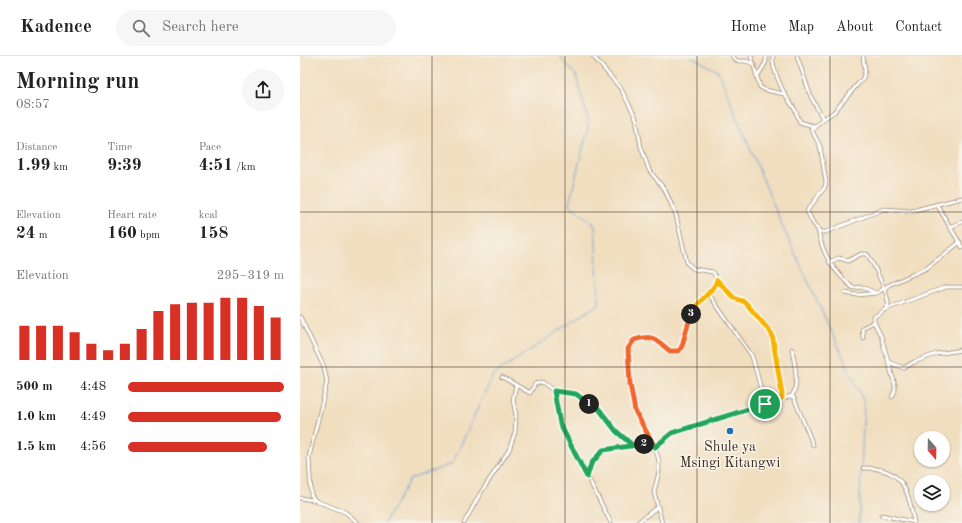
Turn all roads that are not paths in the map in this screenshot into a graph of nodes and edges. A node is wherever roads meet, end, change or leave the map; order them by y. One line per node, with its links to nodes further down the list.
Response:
1 (593, 56): 21 (street)
2 (732, 56): 8 (street)
3 (752, 56): 8 (street)
4 (766, 56): 9 (street)
5 (773, 56): 10 (street)
6 (797, 56): 11 (street)
7 (863, 56): 11 (street)
8 (754, 64): 9 (street)
9 (757, 77): 10 (street)
10 (784, 94): 12 (street)
11 (822, 120): 12 (street)
12 (813, 126): 17 (street)
13 (962, 198): 14 (street)
14 (937, 205): 16 (street); 17 (street)
15 (962, 222): 16 (street)
16 (949, 228): 18 (street)
17 (818, 230): 20 (street)
18 (960, 242): 19 (street); 23 (street)
19 (962, 247)
20 (829, 262): 23 (street); 26 (street)
21 (717, 280): 24 (street); 39 (street)
22 (962, 287): 27 (street)
23 (885, 288): 26 (street); 27 (street)
24 (708, 293): 40 (street); 41 (street)
25 (845, 293): 26 (street)
26 (878, 293)
27 (886, 309): 29 (street)
28 (300, 317): 48 (street)
29 (874, 322): 30 (street); 33 (street)
30 (863, 338)
31 (792, 349): 37 (street)
32 (962, 350): 33 (street)
33 (888, 362): 38 (street)
34 (502, 377): 35 (street)
35 (516, 385): 36 (street); 53 (street)
36 (554, 391): 42 (street); 46 (street)
37 (792, 396): 39 (street); 43 (street)
38 (892, 397)
39 (782, 398): 40 (street)
40 (765, 404): 44 (street)
41 (652, 442): 42 (street); 44 (street)
42 (633, 445): 46 (street)
43 (813, 445)
44 (655, 447): 49 (street)
45 (863, 468): 51 (street)
46 (587, 477): 54 (street)
47 (300, 498): 48 (street)
48 (313, 500): 52 (street)
49 (656, 508): 55 (street); 56 (street)
50 (881, 515): 51 (street)
51 (914, 522)
52 (358, 523)
53 (464, 523)
54 (610, 523)
55 (637, 523)
56 (662, 523)

